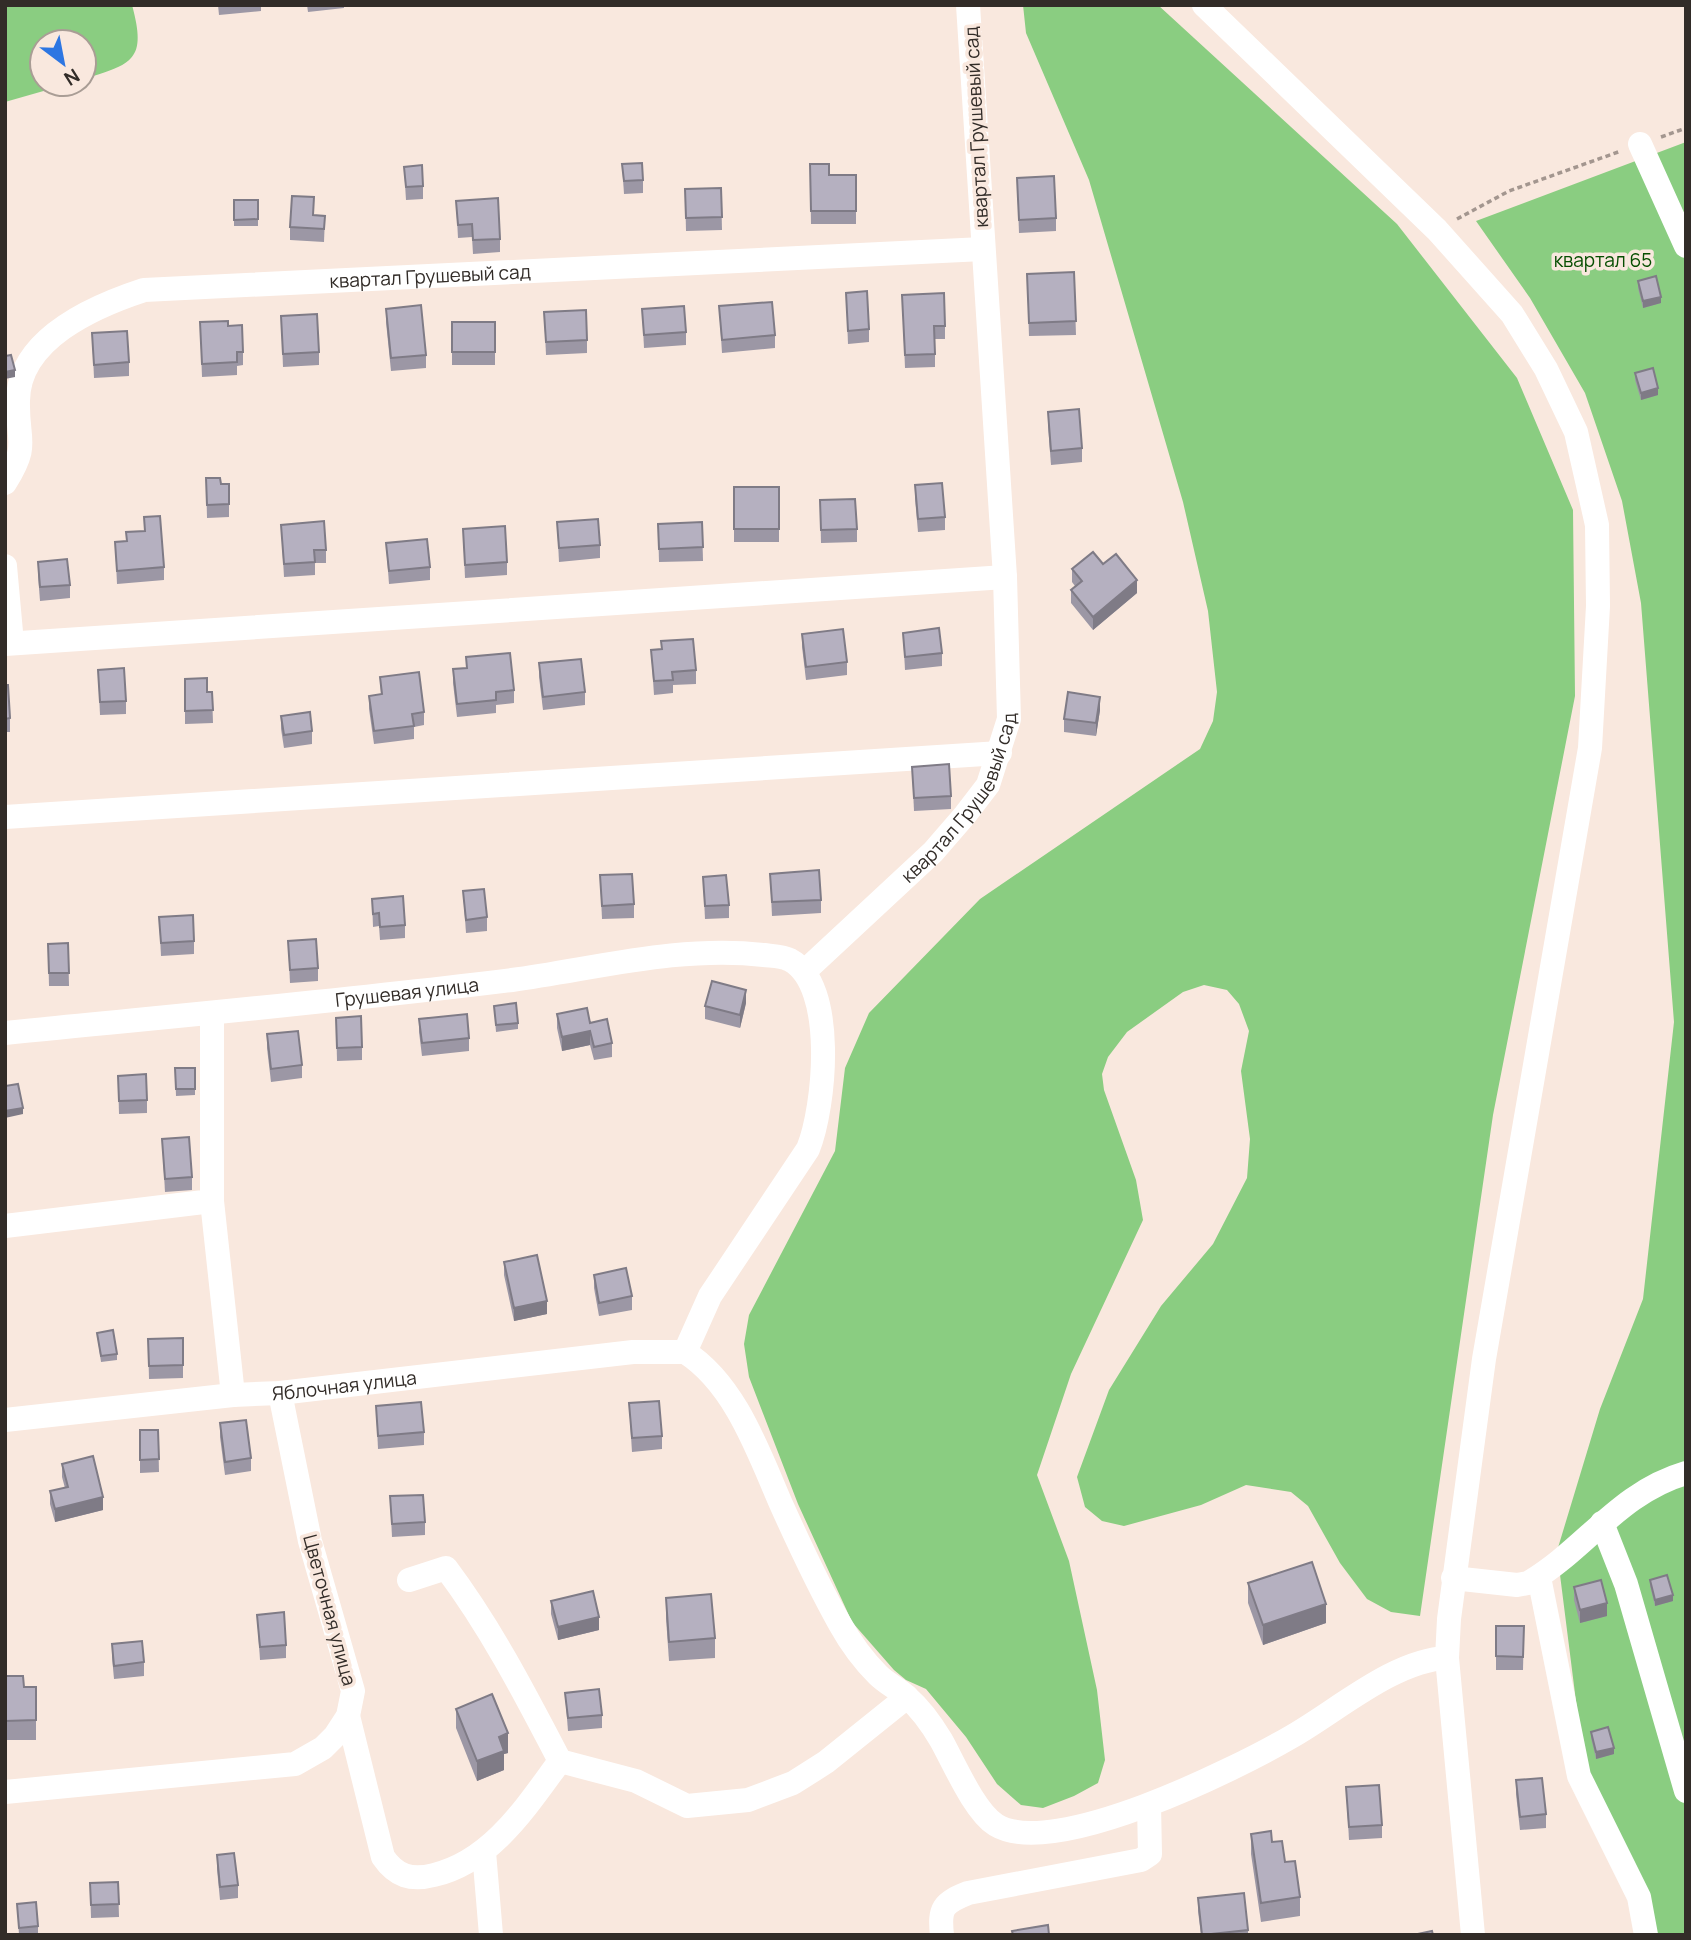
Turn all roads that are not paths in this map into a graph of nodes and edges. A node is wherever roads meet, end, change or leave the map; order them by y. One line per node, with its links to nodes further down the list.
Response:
1 (968, 5): 5 (street, квартал Грушевый сад)
2 (1204, 5): 24 (street)
3 (1640, 144): 4 (street)
4 (1686, 246)
5 (983, 249): 6 (street, квартал Грушевый сад); 8 (street, квартал Грушевый сад)
6 (5, 483)
7 (5, 566): 9 (street)
8 (1005, 577): 9 (street); 10 (street, квартал Грушевый сад)
9 (9, 643)
10 (1000, 753): 11 (street); 12 (street, квартал Грушевый сад)
11 (5, 817)
12 (805, 971): 13 (street, Грушевая улица); 17 (street)
13 (212, 1013): 14 (street, Грушевая улица); 15 (street)
14 (5, 1033)
15 (212, 1201): 16 (street); 19 (street)
16 (5, 1227)
17 (685, 1352): 18 (street, Яблочная улица); 27 (street)
18 (279, 1393): 19 (street, Яблочная улица); 28 (street, Цветочная улица)
19 (233, 1395): 20 (street, Яблочная улица)
20 (5, 1420)
21 (1686, 1473): 22 (street)
22 (1602, 1523): 23 (street); 30 (street)
23 (1539, 1577): 24 (street); 37 (street)
24 (1453, 1578): 26 (street)
25 (409, 1580): 29 (street)
26 (1447, 1658): 32 (street); 36 (street)
27 (907, 1697): 29 (street); 32 (street)
28 (348, 1716): 31 (street); 33 (street)
29 (559, 1761): 33 (street)
30 (1686, 1791)
31 (5, 1792)
32 (1149, 1805): 34 (street)
33 (484, 1852): 35 (street)
34 (941, 1925)
35 (491, 1935)
36 (1473, 1935)
37 (1646, 1935)

